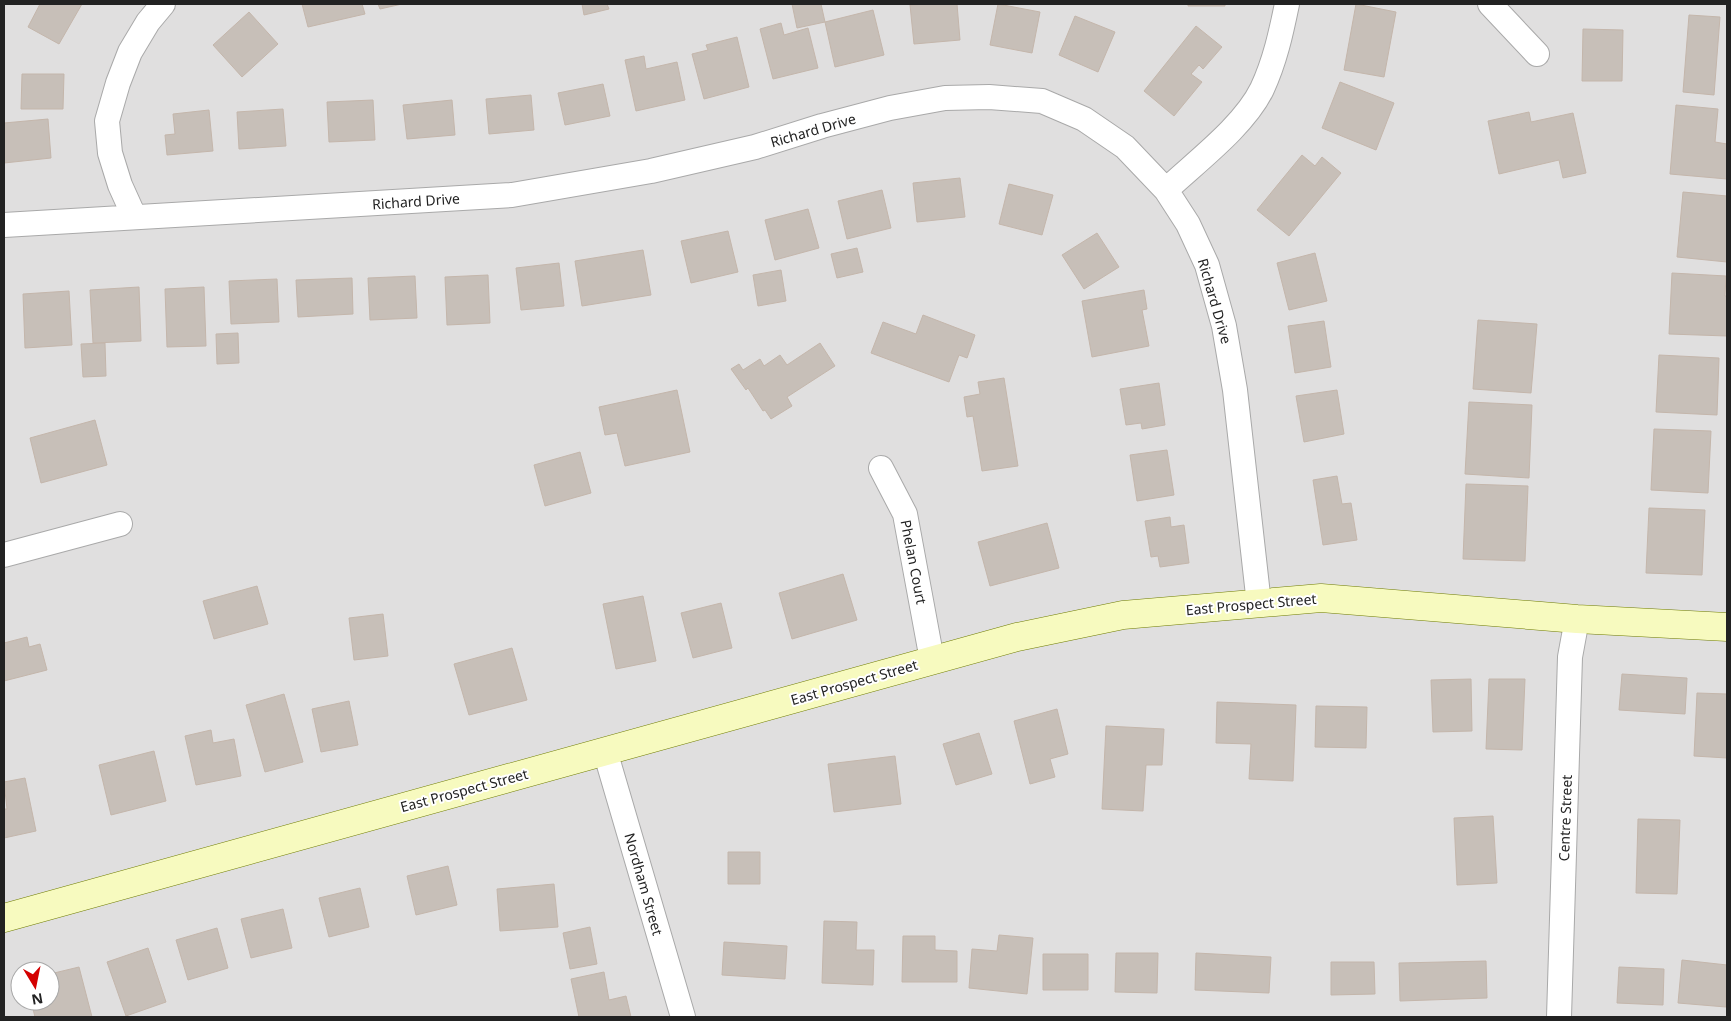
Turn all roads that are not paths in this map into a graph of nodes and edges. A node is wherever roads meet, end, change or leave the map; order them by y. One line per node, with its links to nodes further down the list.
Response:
1 (163, 4): 6 (street)
2 (1287, 4): 5 (street)
3 (1490, 4): 4 (street)
4 (1537, 54)
5 (1166, 190): 6 (street, Richard Drive); 11 (street, Richard Drive)
6 (134, 216): 7 (street, Richard Drive)
7 (4, 225)
8 (880, 468): 14 (street, Phelan Court)
9 (120, 524): 10 (street)
10 (4, 555)
11 (1259, 604): 12 (street, East Prospect Street); 14 (street, East Prospect Street)
12 (1577, 619): 13 (street, East Prospect Street); 18 (street, Centre Street)
13 (1727, 627)
14 (932, 660): 15 (street, East Prospect Street)
15 (605, 751): 16 (street, East Prospect Street); 17 (street, Nordham Street)
16 (4, 918)
17 (683, 1017)
18 (1559, 1017)

